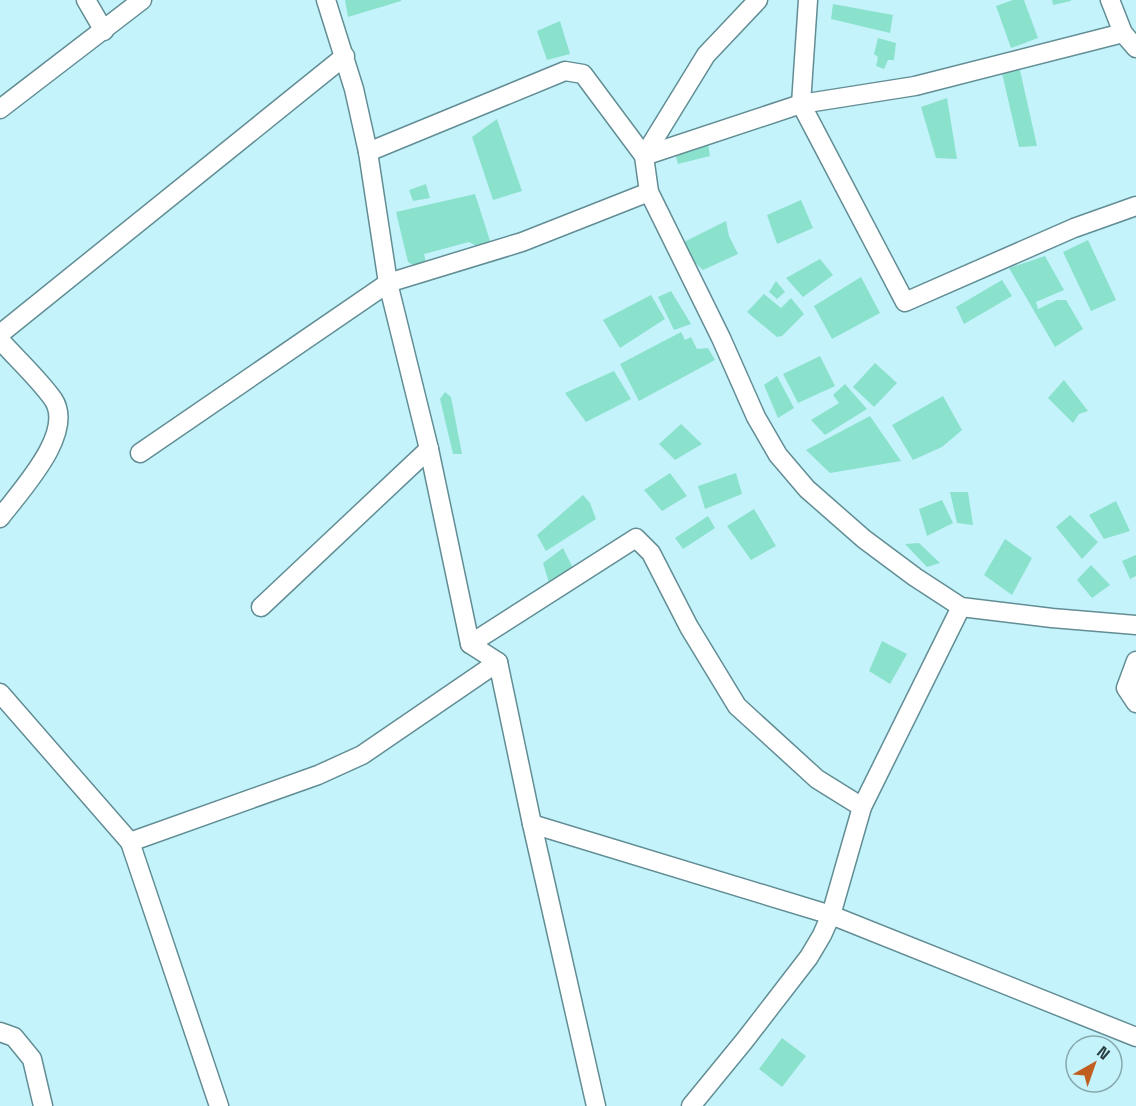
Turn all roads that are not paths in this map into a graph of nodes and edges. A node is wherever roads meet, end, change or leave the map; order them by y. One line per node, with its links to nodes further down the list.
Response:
1 (86, 0): 7 (street)
2 (142, 0): 7 (street)
3 (326, 0): 10 (street)
4 (758, 0): 14 (street)
5 (808, 0): 11 (street)
6 (1110, 0): 8 (street)
7 (104, 31): 12 (street)
8 (1123, 33): 9 (street); 11 (street)
9 (1136, 48)
10 (345, 56): 13 (street); 18 (street)
11 (801, 104): 14 (street); 16 (street)
12 (0, 109)
13 (368, 152): 14 (street); 17 (street)
14 (644, 156): 15 (street)
15 (649, 192): 17 (street); 24 (street)
16 (1136, 206)
17 (388, 283): 20 (street); 21 (street)
18 (0, 334)
19 (0, 340): 22 (street)
20 (429, 449): 23 (street); 26 (street)
21 (140, 453)
22 (0, 518)
23 (261, 607)
24 (961, 607): 25 (street); 31 (street)
25 (1136, 625)
26 (470, 644): 28 (street); 31 (street)
27 (1136, 661): 30 (street)
28 (498, 662): 32 (street); 33 (street)
29 (0, 693): 33 (street)
30 (1136, 703)
31 (862, 807): 34 (street)
32 (532, 824): 34 (street); 39 (street)
33 (130, 842): 38 (street)
34 (831, 915): 36 (street); 40 (street)
35 (0, 1032): 37 (street)
36 (1136, 1037)
37 (43, 1106)
38 (219, 1106)
39 (596, 1106)
40 (691, 1106)

